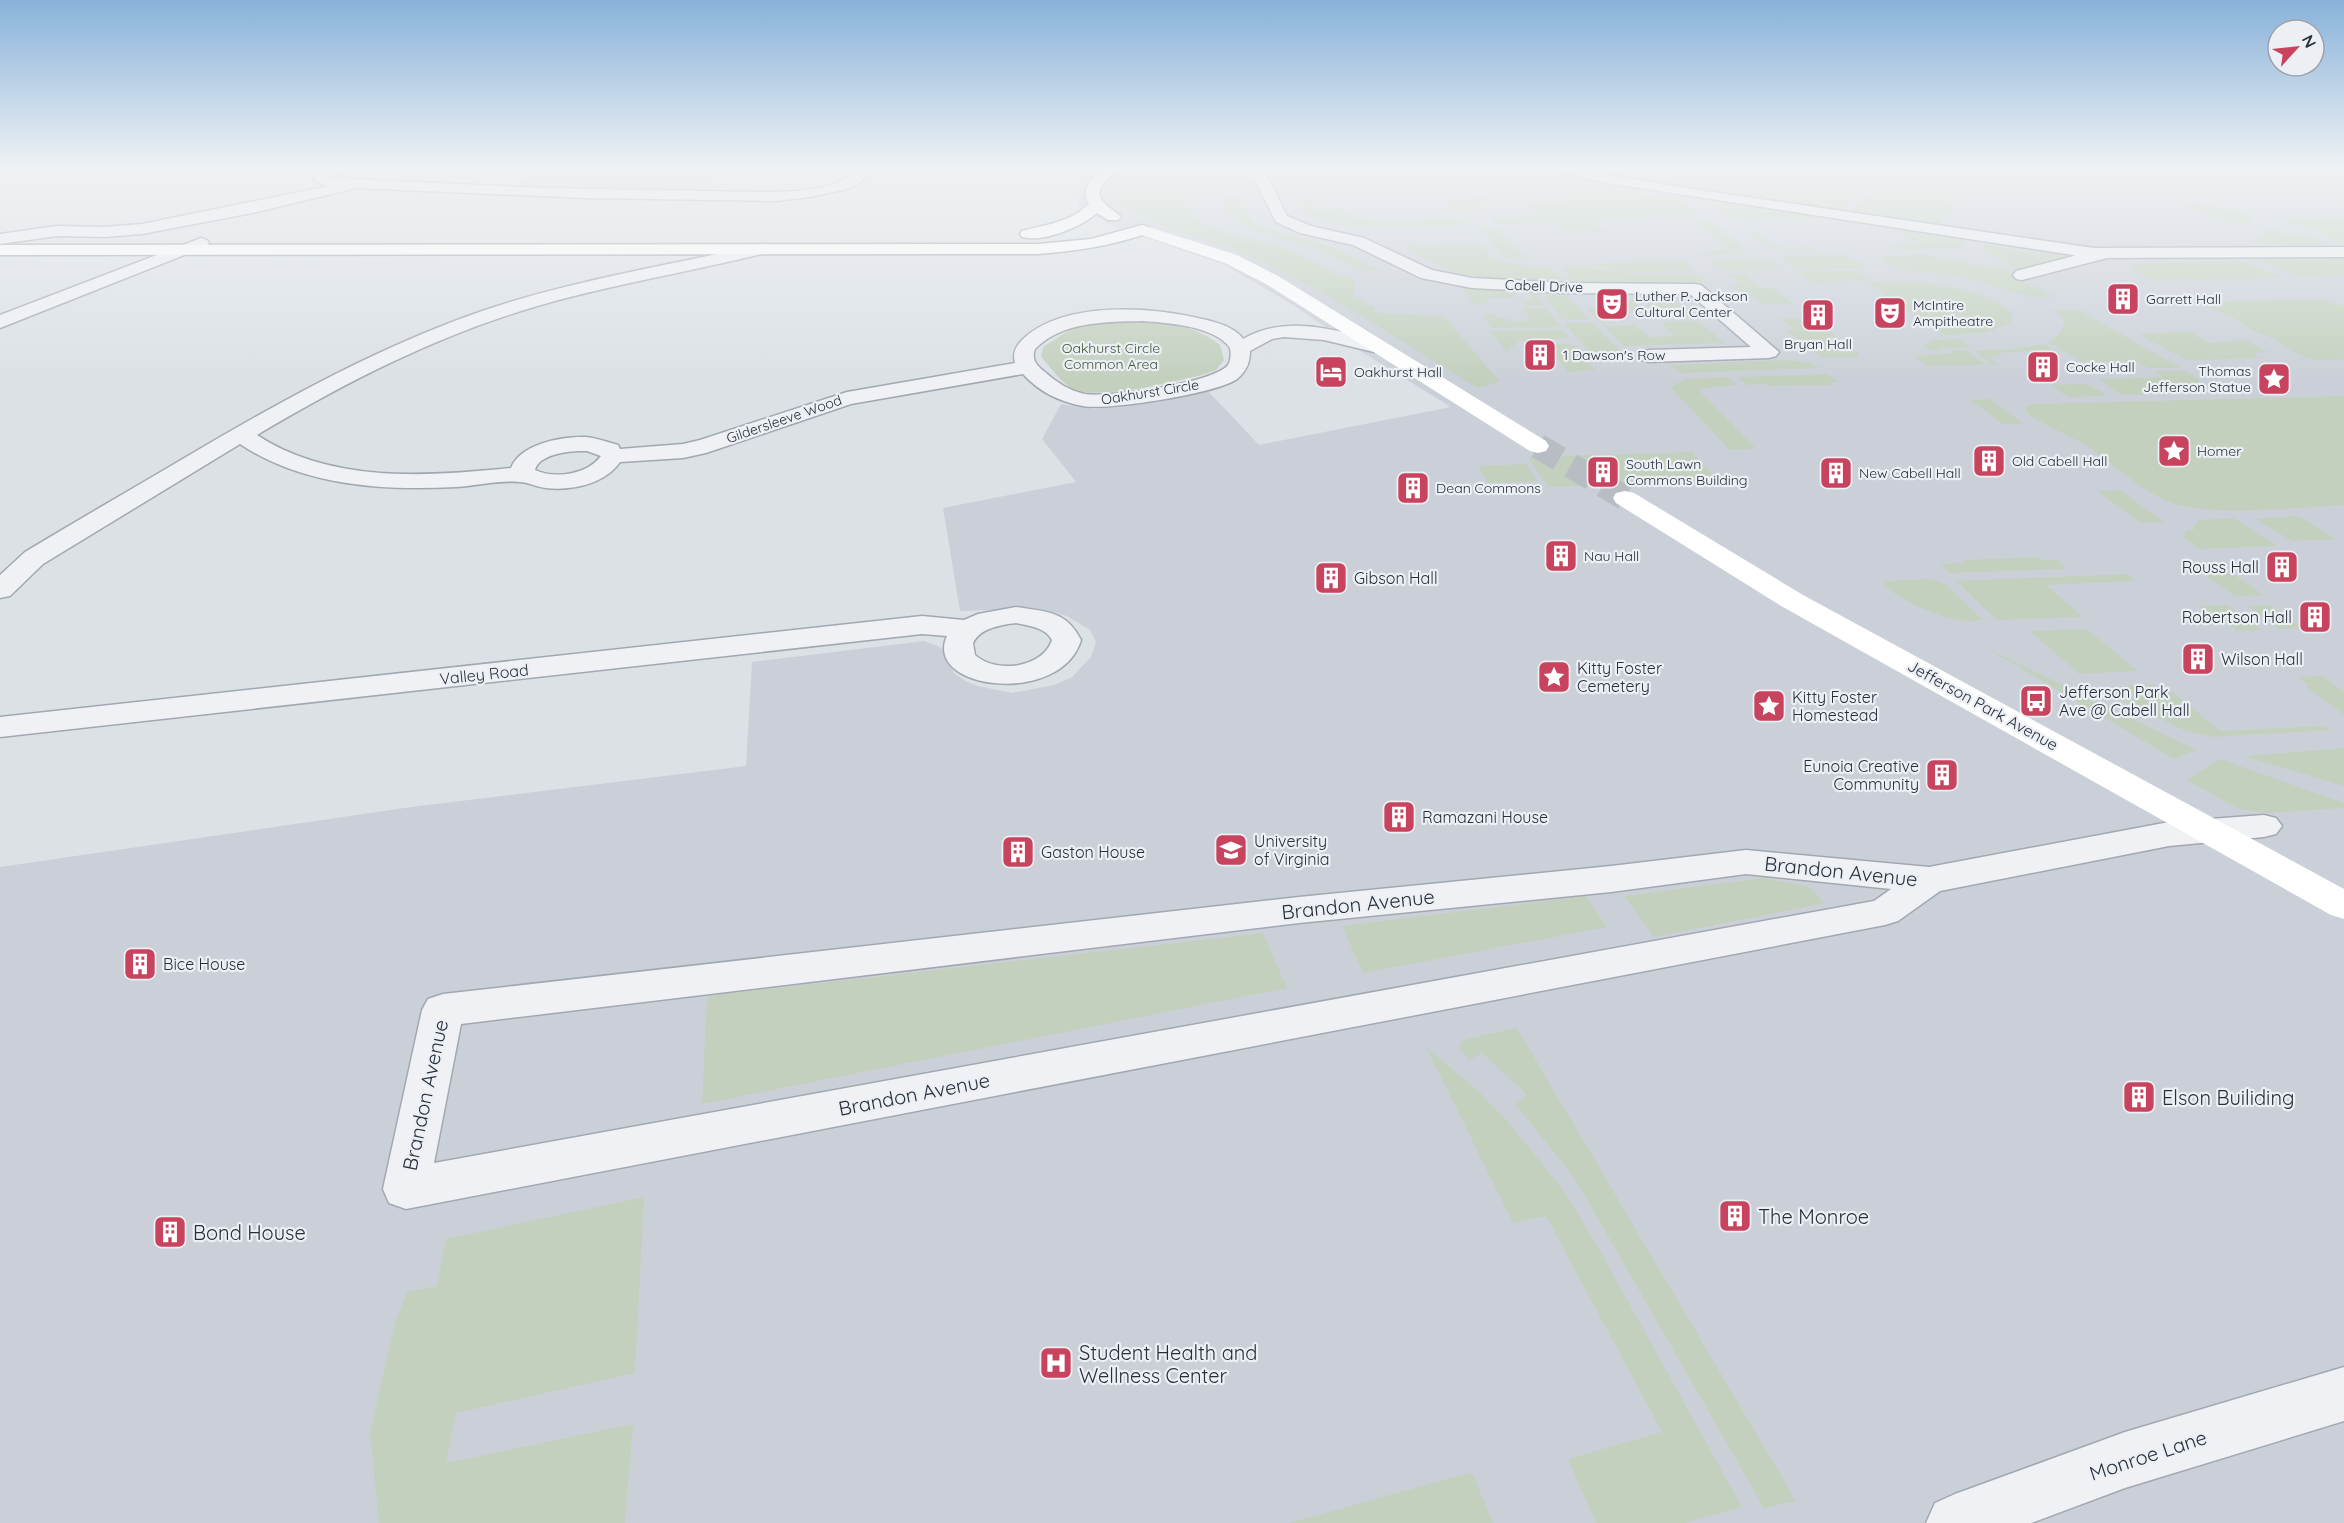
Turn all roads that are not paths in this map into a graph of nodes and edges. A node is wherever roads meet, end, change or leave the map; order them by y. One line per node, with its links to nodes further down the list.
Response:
1 (1, 239): 7 (main road)
2 (975, 239): 7 (main road)
3 (1111, 239): 9 (main road)
4 (1170, 239): 16 (main road)
5 (1349, 239): 22 (street, Cabell Drive)
6 (1986, 239): 13 (street)
7 (201, 243): 11 (street)
8 (669, 249): 9 (main road); 11 (main road); 14 (street)
9 (764, 249): 14 (street)
10 (0, 250): 11 (main road)
11 (183, 250): 17 (street)
12 (2344, 252): 13 (street)
13 (2101, 254): 15 (street)
14 (661, 272): 24 (street)
15 (2022, 275)
16 (1316, 308): 19 (street); 20 (main road)
17 (0, 322)
18 (1205, 325): 19 (street); 21 (street); 23 (street)
19 (1271, 332): 20 (street); 21 (street)
20 (1374, 346): 25 (main road)
21 (1240, 348): 23 (street, Oakhurst Circle)
22 (1649, 356)
23 (1027, 367): 26 (street, Gildersleeve Wood)
24 (242, 435): 27 (street); 29 (street)
25 (1538, 446)
26 (613, 456): 27 (street); 27 (street)
27 (524, 474)
28 (1625, 498): 35 (main road, Jefferson Park Avenue)
29 (34, 558): 30 (street); 31 (street)
30 (0, 564)
31 (0, 590)
32 (969, 629): 33 (street, Valley Road)
33 (0, 727)
34 (2264, 826): 35 (street, Brandon Avenue)
35 (2209, 831): 36 (street, Brandon Avenue); 37 (main road, Jefferson Park Avenue)
36 (1929, 880): 36 (street, Brandon Avenue)
37 (2344, 906)
38 (2344, 1394): 39 (street, Monroe Lane)
39 (1955, 1523)

